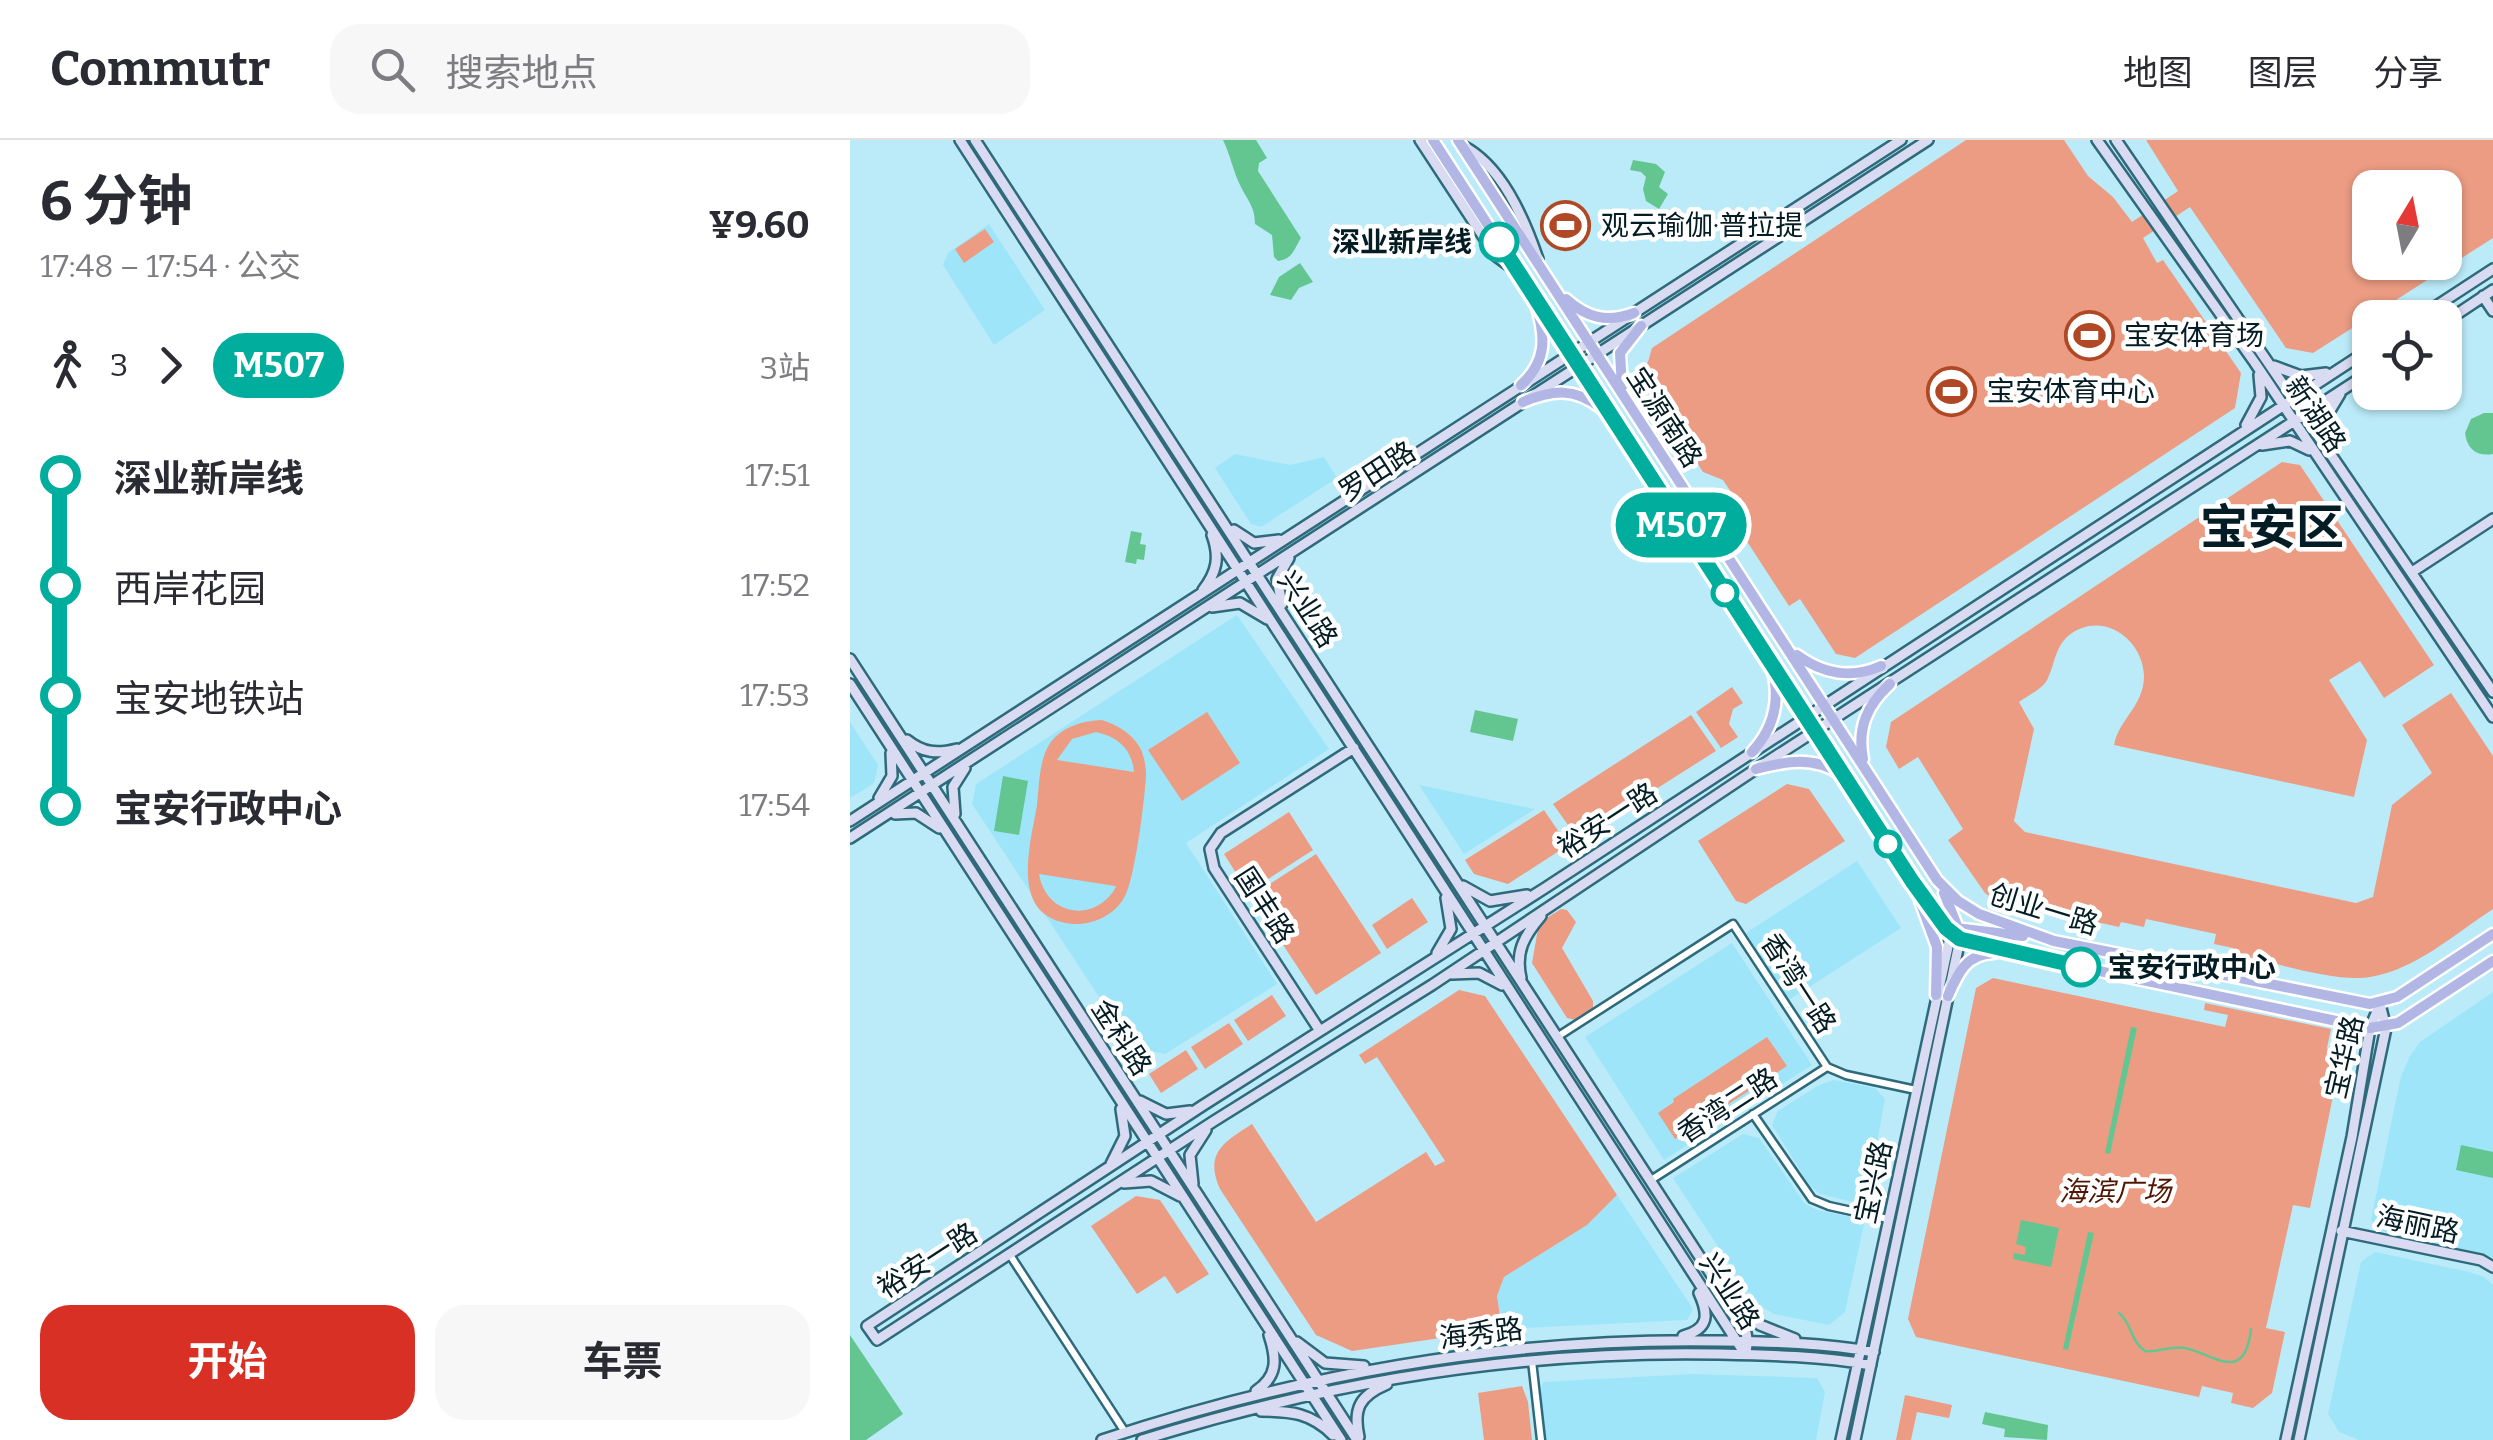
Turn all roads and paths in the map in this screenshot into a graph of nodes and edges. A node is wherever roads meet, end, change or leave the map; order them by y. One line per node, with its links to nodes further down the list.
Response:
1 (960, 140): 11 (main road, 兴业路)
2 (975, 140): 10 (main road, 兴业路)
3 (1420, 140): 13 (main road)
4 (1433, 140): 13 (main road, 宝源南路)
5 (1902, 140): 20 (main road, 罗田路)
6 (1928, 140): 21 (main road, 罗田路)
7 (2097, 140): 23 (main road, 新湖路)
8 (2116, 140): 22 (main road, 新湖路)
9 (1463, 142): 14 (main road, 宝源南路)
10 (986, 158): 11 (main road); 45 (main road, 兴业路)
11 (976, 164): 46 (main road, 兴业路)
12 (2493, 269): 17 (main road)
13 (1520, 272): 15 (main road, 宝源南路)
14 (1554, 288): 20 (main road); 24 (main road, 宝源南路)
15 (1532, 292): 25 (main road, 宝源南路); 32 (main road)
16 (2488, 293): 18 (main road); 19 (main road)
17 (2446, 300)
18 (2462, 311)
19 (2493, 311)
20 (1634, 312): 24 (main road, 罗田路)
21 (1640, 326): 26 (main road, 罗田路); 34 (main road)
22 (2249, 334): 23 (main road); 27 (main road, 新湖路)
23 (2238, 340): 29 (main road, 新湖路)
24 (1588, 341): 25 (main road, 罗田路); 26 (main road, 宝源南路)
25 (1570, 353): 30 (main road, 宝源南路); 32 (main road, 罗田路)
26 (1597, 354): 30 (main road, 罗田路); 34 (main road, 宝源南路)
27 (2264, 356): 31 (main road); 35 (main road, 新湖路)
28 (2352, 361): 31 (main road, 裕安一路)
29 (2254, 363): 37 (main road, 新湖路); 41 (main road)
30 (1578, 366): 36 (main road, 罗田路); 39 (main road, 宝源南路)
31 (2338, 370): 35 (main road, 裕安一路)
32 (1521, 385): 48 (main road, 罗田路)
33 (2351, 385): 38 (main road, 裕安一路); 43 (main road)
34 (1626, 398): 61 (main road, 宝源南路)
35 (2293, 398): 37 (main road, 裕安一路); 38 (main road, 新湖路)
36 (1523, 402): 39 (main road); 49 (main road, 罗田路)
37 (2283, 405): 40 (main road, 新湖路); 41 (main road, 裕安一路)
38 (2304, 415): 40 (main road, 裕安一路); 43 (main road, 新湖路)
39 (1612, 419): 62 (main road, 宝源南路)
40 (2294, 422): 42 (main road, 裕安一路); 44 (main road, 新湖路)
41 (2240, 432): 64 (main road, 裕安一路)
42 (2250, 450): 44 (main road); 66 (main road, 裕安一路)
43 (2330, 452): 52 (main road, 新湖路)
44 (2320, 459): 59 (main road, 新湖路)
45 (1219, 513): 48 (main road); 50 (main road, 兴业路)
46 (1206, 518): 51 (main road, 兴业路); 55 (main road)
47 (2493, 519): 52 (main road)
48 (1295, 533): 50 (main road, 罗田路)
49 (1302, 545): 53 (main road, 罗田路); 58 (main road)
50 (1250, 562): 51 (main road, 罗田路); 53 (main road, 兴业路)
51 (1239, 570): 54 (main road, 兴业路); 55 (main road, 罗田路)
52 (2412, 572): 57 (main road, 新湖路)
53 (1258, 574): 54 (main road, 罗田路); 58 (main road, 兴业路)
54 (1247, 581): 56 (main road, 罗田路); 60 (main road, 兴业路)
55 (1193, 600): 75 (main road, 罗田路)
56 (1200, 611): 60 (main road); 78 (main road, 罗田路)
57 (2443, 618): 59 (main road); 67 (main road, 新湖路)
58 (1288, 620): 92 (main road, 兴业路)
59 (2431, 624): 70 (main road, 新湖路)
60 (1278, 628): 76 (main road, 兴业路)
61 (1787, 646): 64 (main road); 68 (main road, 宝源南路)
62 (1768, 658): 69 (main road, 宝源南路); 77 (main road)
63 (850, 659): 72 (main road, 金科路)
64 (1881, 666): 68 (main road, 裕安一路)
65 (850, 684): 74 (main road, 金科路)
66 (1890, 684): 71 (main road, 裕安一路); 79 (main road)
67 (2493, 692)
68 (1825, 704): 69 (main road, 裕安一路); 71 (main road, 宝源南路)
69 (1807, 716): 73 (main road, 宝源南路); 77 (main road, 裕安一路)
70 (2493, 717)
71 (1835, 719): 73 (main road, 裕安一路); 79 (main road, 创业一路)
72 (896, 729): 75 (main road); 81 (main road, 金科路)
73 (1817, 730): 80 (main road, 裕安一路); 82 (main road)
74 (884, 737): 83 (main road, 金科路); 86 (main road)
75 (969, 744): 81 (main road, 罗田路)
76 (1354, 748): 93 (main road, 兴业路); 115 (main road, 国丰路)
77 (1752, 752): 96 (main road, 裕安一路)
78 (973, 759): 84 (main road, 罗田路); 89 (main road)
79 (1864, 764): 94 (main road, 创业一路)
80 (1756, 769): 82 (main road); 97 (main road, 裕安一路)
81 (924, 773): 83 (main road, 罗田路); 84 (main road, 金科路)
82 (1848, 778): 95 (main road)
83 (912, 781): 85 (main road, 金科路); 86 (main road, 罗田路)
84 (932, 785): 85 (main road, 罗田路); 89 (main road, 金科路)
85 (920, 793): 87 (main road, 罗田路); 91 (main road, 金科路)
86 (869, 809): 88 (main road, 罗田路)
87 (878, 820): 90 (main road, 罗田路); 91 (main road)
88 (850, 821)
89 (964, 834): 121 (main road, 金科路)
90 (850, 838)
91 (950, 839): 122 (main road, 金科路)
92 (1446, 864): 96 (main road); 98 (main road, 兴业路)
93 (1434, 873): 100 (main road, 兴业路); 107 (main road)
94 (1937, 880): 99 (main road); 102 (main road, 创业一路)
95 (1912, 881): 99 (main road); 111 (main road)
96 (1545, 888): 98 (main road, 裕安一路)
97 (1552, 904): 103 (main road, 裕安一路); 109 (main road)
98 (1485, 926): 100 (main road, 裕安一路); 103 (main road, 兴业路)
99 (1957, 933): 102 (main road); 105 (main road, 创业一路); 111 (main road, 宝兴路)
100 (1473, 934): 104 (main road, 兴业路); 107 (main road, 裕安一路)
101 (2493, 934): 112 (main road)
102 (2054, 940): 112 (main road, 创业一路)
103 (1495, 941): 104 (main road, 裕安一路); 109 (main road, 兴业路)
104 (1483, 948): 108 (main road, 裕安一路); 110 (main road, 兴业路)
105 (2014, 953): 111 (main road); 113 (main road, 创业一路)
106 (2493, 961): 114 (main road, 创业一路)
107 (1421, 967): 115 (main road, 裕安一路)
108 (1432, 985): 110 (main road); 125 (main road, 裕安一路)
109 (1524, 986): 116 (main road, 兴业路)
110 (1512, 995): 139 (main road, 兴业路)
111 (1942, 996): 120 (main road, 宝兴路); 148 (main road, 宝兴路)
112 (2380, 1004): 113 (main road, 宝华路); 114 (main road, 宝华路)
113 (2370, 1028): 114 (main road, 创业一路); 118 (main road, 宝华路)
114 (2386, 1028): 119 (main road, 宝华路)
115 (1320, 1031): 123 (main road, 裕安一路)
116 (1557, 1037): 117 (street, 香湾一路); 131 (main road, 兴业路)
117 (1827, 1067): 120 (street); 124 (street, 香湾二路)
118 (2359, 1080): 119 (main road); 136 (main road, 宝华路)
119 (2374, 1084): 136 (main road, 宝华路)
120 (1916, 1090): 135 (main road, 宝兴路)
121 (1130, 1091): 123 (main road); 126 (main road, 金科路)
122 (1117, 1097): 127 (main road, 金科路); 130 (main road)
123 (1202, 1106): 126 (main road, 裕安一路)
124 (1753, 1114): 131 (street, 香湾二路); 135 (street)
125 (1214, 1121): 128 (main road, 裕安一路); 133 (main road)
126 (1158, 1135): 127 (main road, 裕安一路); 128 (main road, 金科路)
127 (1147, 1143): 129 (main road, 金科路); 130 (main road, 裕安一路)
128 (1168, 1151): 129 (main road, 裕安一路); 133 (main road, 金科路)
129 (1157, 1158): 132 (main road, 裕安一路); 134 (main road, 金科路)
130 (1107, 1169): 137 (main road, 裕安一路)
131 (1650, 1180): 140 (main road, 兴业路)
132 (1117, 1184): 134 (main road); 137 (main road, 裕安一路)
133 (1195, 1192): 142 (main road, 金科路)
134 (1183, 1198): 141 (main road, 金科路)
135 (1888, 1219): 147 (main road, 宝兴路)
136 (2338, 1230): 138 (main road, 海丽路); 154 (main road, 宝华路); 155 (main road, 宝华路)
137 (1010, 1255): 163 (street)
138 (2493, 1267)
139 (1691, 1272): 143 (main road); 144 (main road, 兴业路)
140 (1725, 1296): 145 (main road, 兴业路); 146 (main road)
141 (1265, 1323): 158 (main road, 金科路); 161 (main road)
142 (1289, 1335): 153 (main road); 157 (main road, 金科路)
143 (1662, 1341): 144 (main road, 海秀路); 153 (main road, 海秀路)
144 (1736, 1341): 145 (main road, 海秀路); 149 (main road, 兴业路)
145 (1749, 1342): 146 (main road, 海秀路); 149 (main road, 兴业路)
146 (1817, 1345): 147 (main road, 海秀路)
147 (1860, 1349): 148 (main road, 海秀路); 151 (main road, 宝兴路)
148 (1874, 1352): 152 (main road, 宝兴路)
149 (1745, 1354): 150 (main road, 海秀路); 151 (main road, 海秀路)
150 (1532, 1362): 156 (main road, 海秀路); 168 (street)
151 (1857, 1362): 152 (main road, 海秀路); 169 (main road, 宝兴路)
152 (1871, 1365): 170 (main road, 宝兴路)
153 (1397, 1366): 157 (main road, 海秀路)
154 (2302, 1370): 155 (main road); 171 (main road, 宝华路)
155 (2314, 1372): 172 (main road, 宝华路)
156 (1405, 1377): 159 (main road, 海秀路); 167 (main road)
157 (1318, 1380): 158 (main road, 海秀路); 159 (main road, 金科路)
158 (1304, 1382): 160 (main road, 金科路); 161 (main road, 海秀路)
159 (1326, 1393): 160 (main road, 海秀路); 167 (main road, 金科路)
160 (1312, 1396): 162 (main road, 海秀路); 166 (main road, 金科路)
161 (1246, 1397): 163 (main road, 海秀路)
162 (1233, 1414): 165 (main road, 海秀路); 166 (main road)
163 (1125, 1432): 164 (main road, 海秀路)
164 (1102, 1440)
165 (1142, 1440)
166 (1340, 1440)
167 (1358, 1440)
168 (1542, 1440)
169 (1841, 1440)
170 (1855, 1440)
171 (2287, 1440)
172 (2300, 1440)

